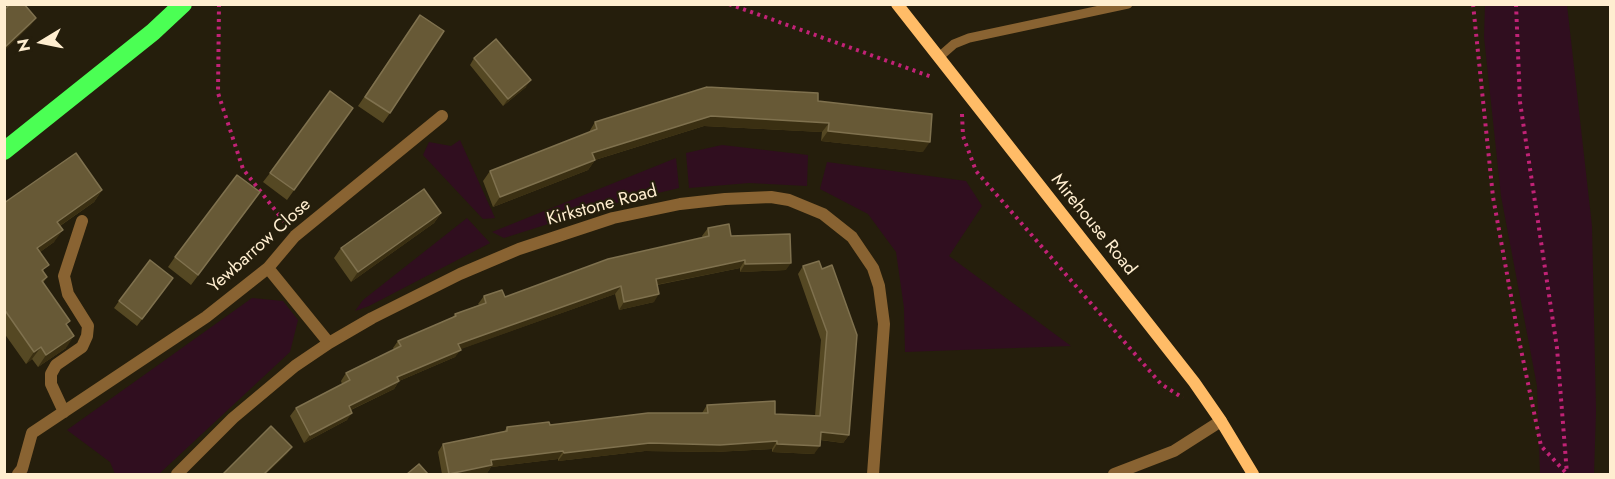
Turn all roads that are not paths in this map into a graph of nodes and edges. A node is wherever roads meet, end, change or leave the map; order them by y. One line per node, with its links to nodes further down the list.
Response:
1 (183, 4): 6 (highway)
2 (897, 4): 4 (street, Mirehouse Road)
3 (1128, 4): 4 (lane)
4 (938, 58): 11 (street, Mirehouse Road)
5 (442, 116): 8 (street, Yewbarrow Close)
6 (4, 151)
7 (82, 221): 10 (street)
8 (267, 268): 9 (street); 10 (street, Yewbarrow Close)
9 (328, 343): 13 (street, Kirkstone Road); 14 (street, Kirkstone Road)
10 (64, 412): 12 (street, Yewbarrow Close)
11 (1221, 421): 15 (street); 16 (street, Mirehouse Road)
12 (18, 474)
13 (177, 474)
14 (873, 474)
15 (1114, 474)
16 (1253, 474)

